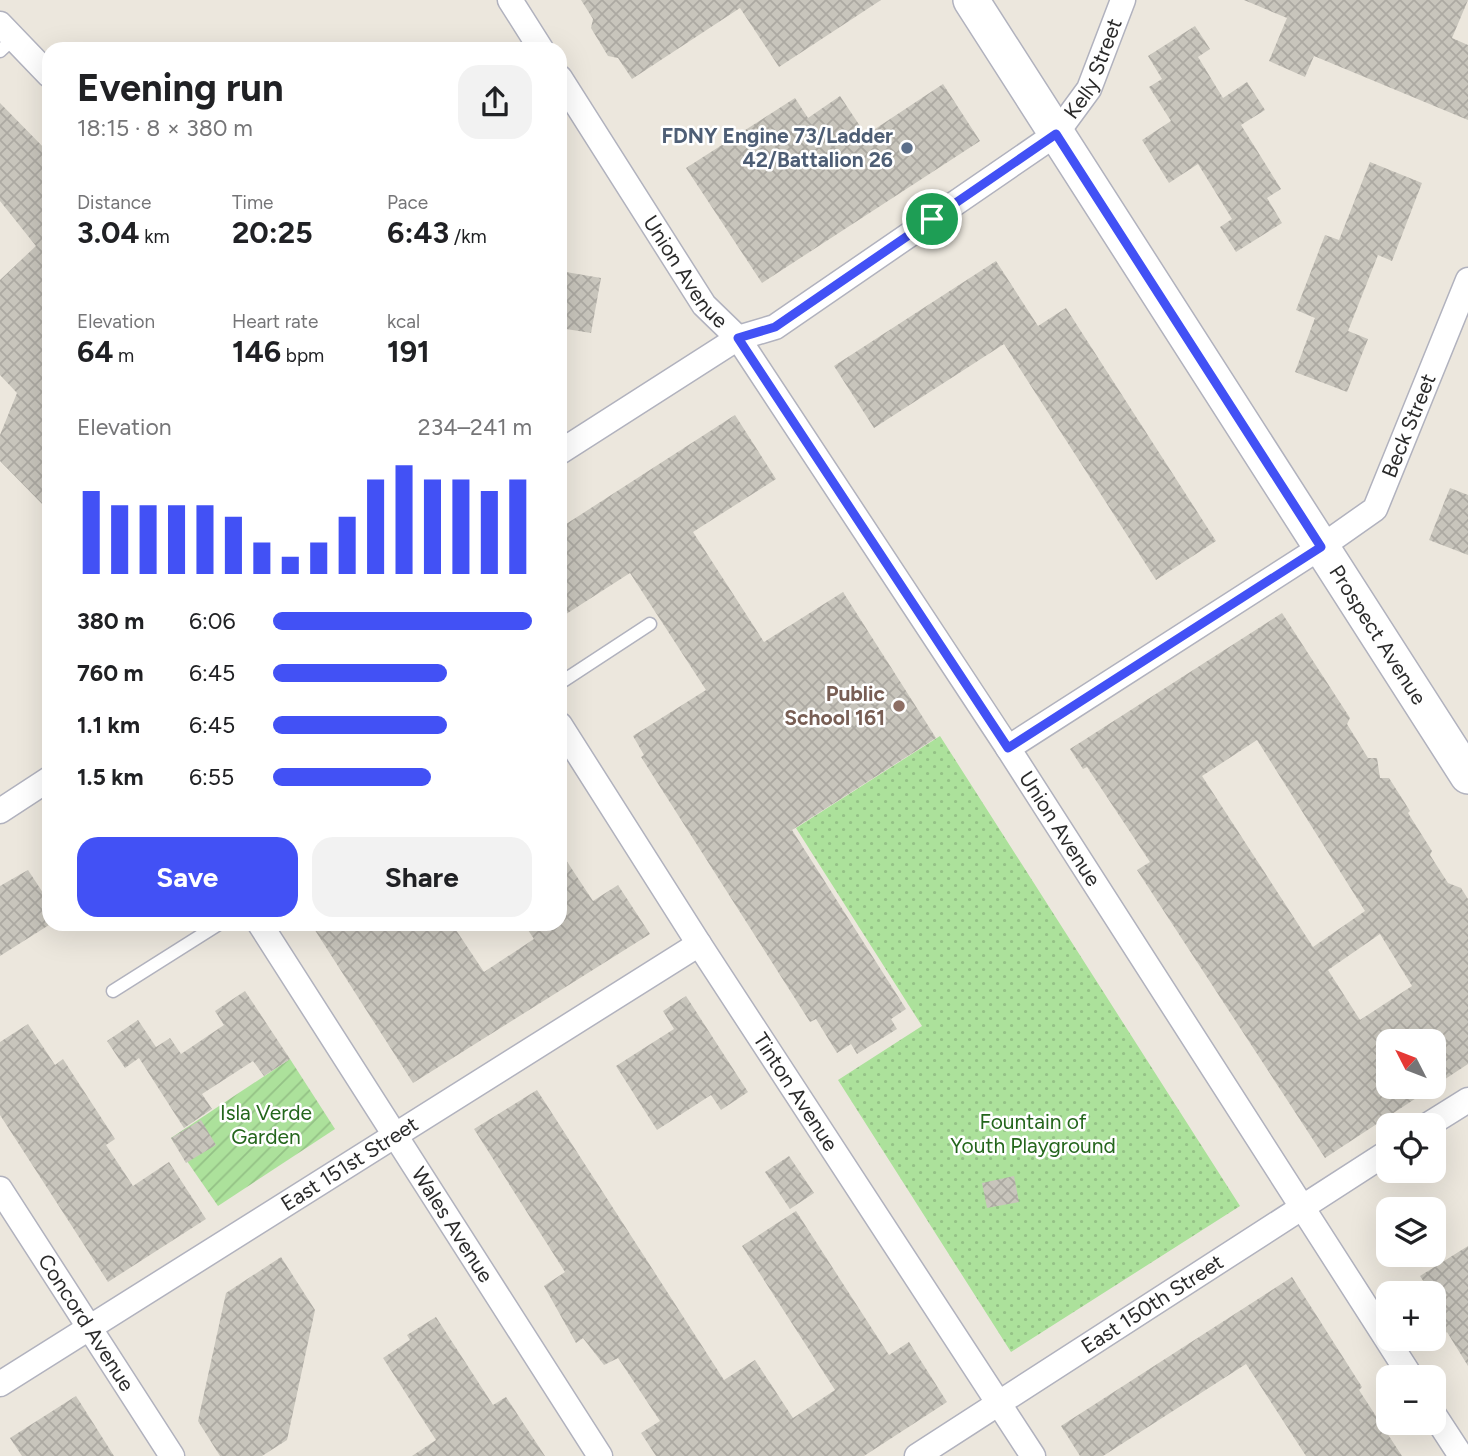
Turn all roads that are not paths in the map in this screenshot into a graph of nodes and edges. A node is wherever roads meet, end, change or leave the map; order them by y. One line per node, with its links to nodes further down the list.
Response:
1 (510, 0): 5 (street)
2 (971, 0): 8 (street, Prospect Avenue)
3 (1123, 0): 8 (street, Kelly Street)
4 (5, 38): 6 (street)
5 (537, 42)
6 (42, 69)
7 (567, 89): 10 (street, Union Avenue)
8 (1056, 134): 10 (street, Kelly Street); 12 (street, Prospect Avenue)
9 (1468, 280): 12 (street, Beck Street)
10 (738, 338): 11 (street, Kelly Street); 16 (street, Union Avenue)
11 (567, 448)
12 (1321, 547): 16 (street); 17 (street, Prospect Avenue)
13 (650, 624): 14 (lane)
14 (567, 678)
15 (567, 737): 22 (street, Tinton Avenue)
16 (1008, 748): 29 (street, Union Avenue)
17 (1468, 776)
18 (42, 784): 19 (street)
19 (0, 811)
20 (208, 931): 23 (lane)
21 (264, 931): 26 (street, Wales Avenue)
22 (699, 944): 26 (street, East 151st Street); 33 (street, Tinton Avenue)
23 (113, 991)
24 (1468, 1100): 25 (street)
25 (1446, 1114)
26 (395, 1135): 30 (street, East 151st Street); 36 (street, Wales Avenue)
27 (1376, 1160): 29 (street, East 150th Street)
28 (0, 1189): 30 (street, Concord Avenue)
29 (1303, 1207): 31 (street, Union Avenue); 33 (street, East 150th Street)
30 (89, 1327): 32 (street, East 151st Street); 35 (street, Concord Avenue)
31 (1403, 1365)
32 (0, 1384)
33 (998, 1404): 37 (street, East 150th Street); 38 (street, Tinton Avenue)
34 (1446, 1433): 39 (street)
35 (172, 1456)
36 (600, 1456)
37 (917, 1456)
38 (1032, 1456)
39 (1461, 1456)

